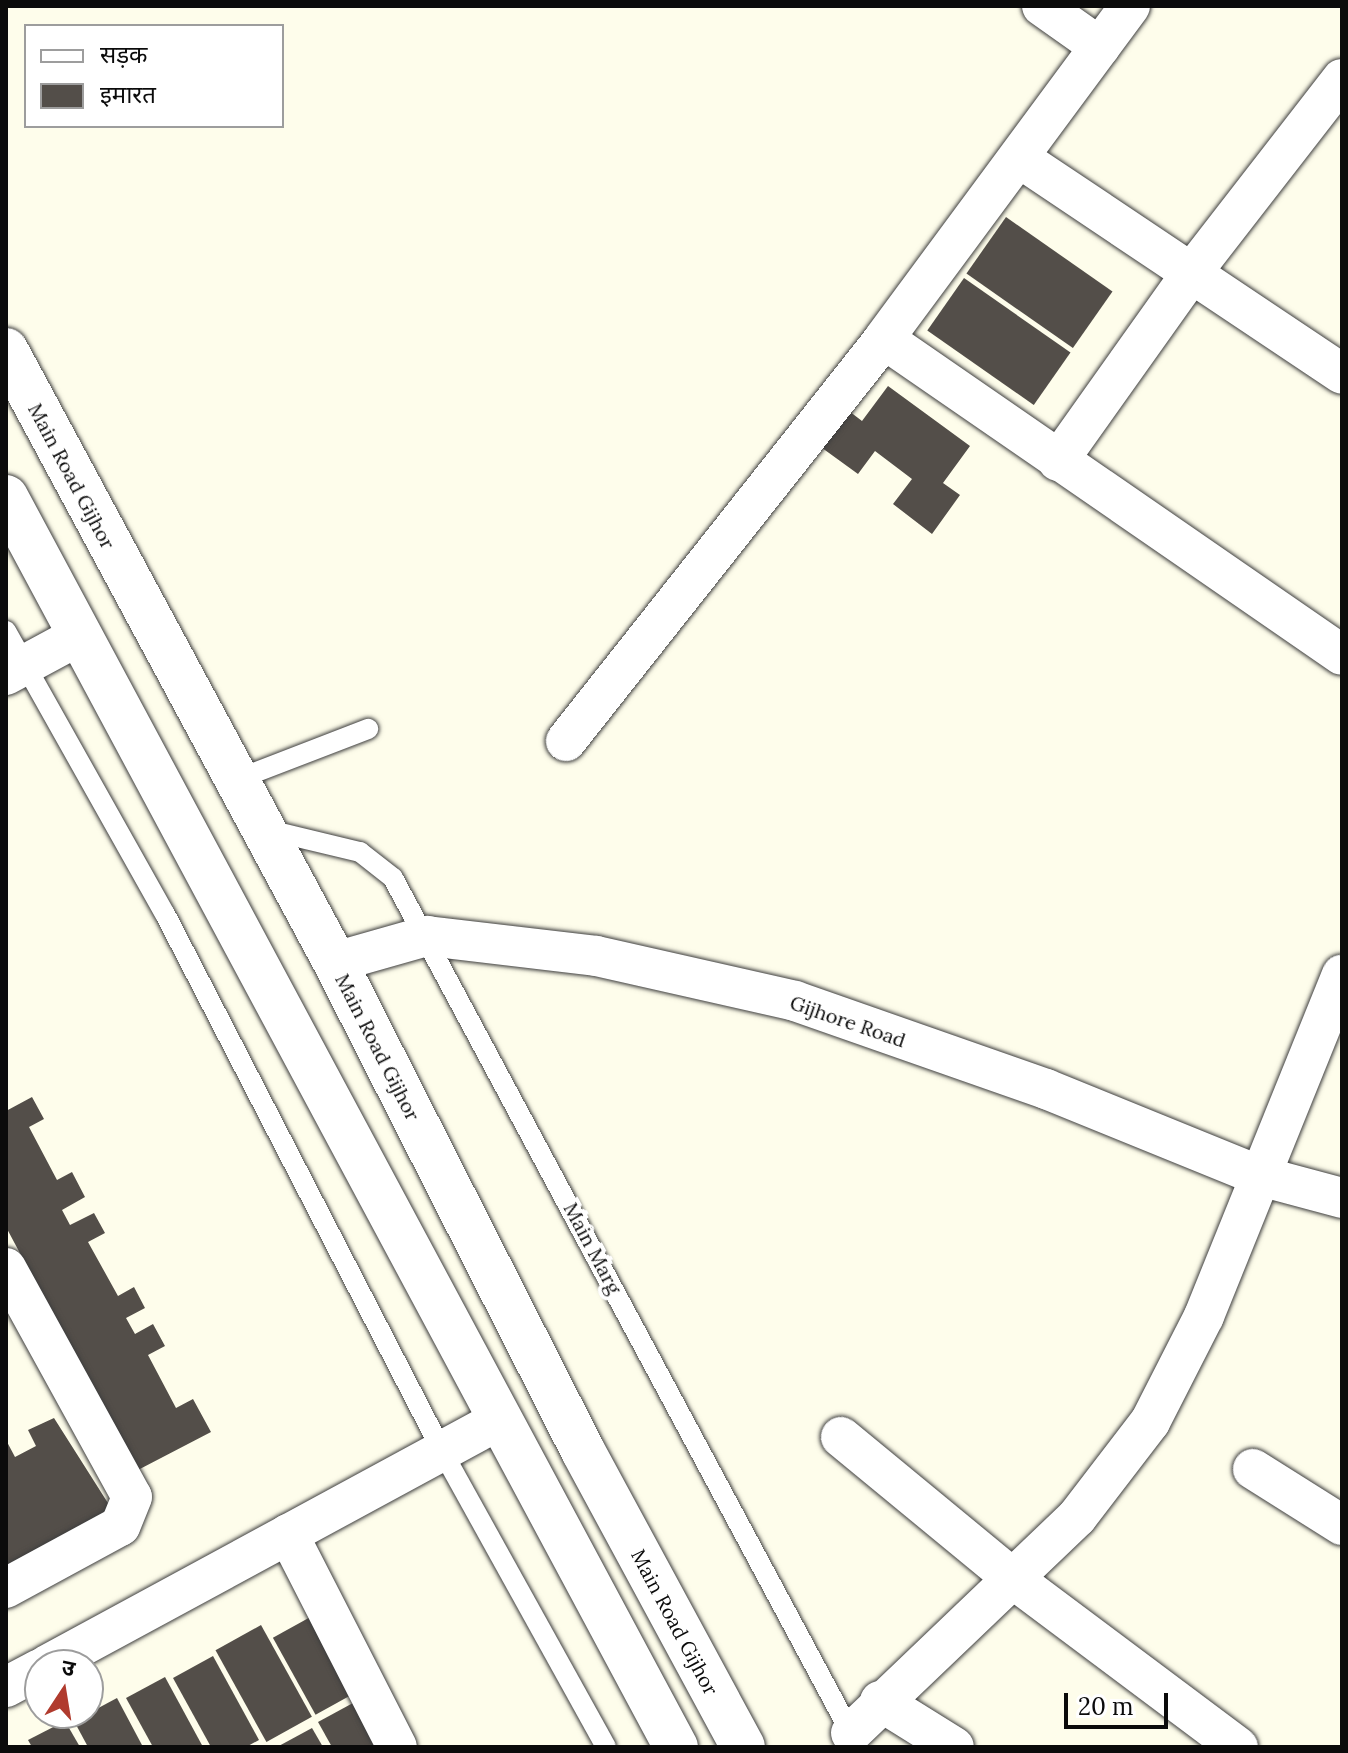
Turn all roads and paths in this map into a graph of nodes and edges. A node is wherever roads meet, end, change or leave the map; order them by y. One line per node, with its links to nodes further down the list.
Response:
1 (1042, 6): 3 (street)
2 (1130, 6): 3 (street)
3 (1100, 47): 5 (street)
4 (1342, 79): 6 (street)
5 (1021, 159): 6 (street); 7 (street)
6 (1193, 271): 9 (street); 10 (street)
7 (884, 339): 10 (street); 17 (street)
8 (6, 350): 18 (street, Main Road Gijhor)
9 (1342, 374)
10 (1058, 461): 14 (street)
11 (6, 497): 13 (street)
12 (6, 631): 15 (lane)
13 (80, 635): 15 (street); 26 (street)
14 (1342, 655)
15 (16, 670): 28 (lane)
16 (368, 729): 18 (lane)
17 (566, 741)
18 (233, 781): 19 (street, Main Road Gijhor)
19 (260, 829): 20 (lane, Main Marg); 21 (street, Main Road Gijhor)
20 (427, 936): 21 (street, Gijhore Road); 23 (street, Gijhore Road); 38 (lane, Main Marg)
21 (335, 962): 42 (street, Main Road Gijhor)
22 (1342, 975): 23 (street)
23 (1260, 1176): 24 (street, Gijhore Road); 32 (street)
24 (1342, 1198)
25 (6, 1268): 33 (street)
26 (499, 1420): 28 (street); 41 (street)
27 (841, 1437): 32 (street)
28 (442, 1451): 31 (street); 40 (lane)
29 (1253, 1469): 30 (street)
30 (1342, 1525)
31 (288, 1534): 34 (street); 39 (street)
32 (1012, 1578): 37 (street); 44 (street)
33 (6, 1588)
34 (76, 1649)
35 (24, 1677): 36 (street)
36 (6, 1687)
37 (880, 1701): 38 (street); 43 (street)
38 (854, 1740)
39 (397, 1747)
40 (606, 1747)
41 (676, 1747)
42 (743, 1747)
43 (954, 1747)
44 (1238, 1747)

